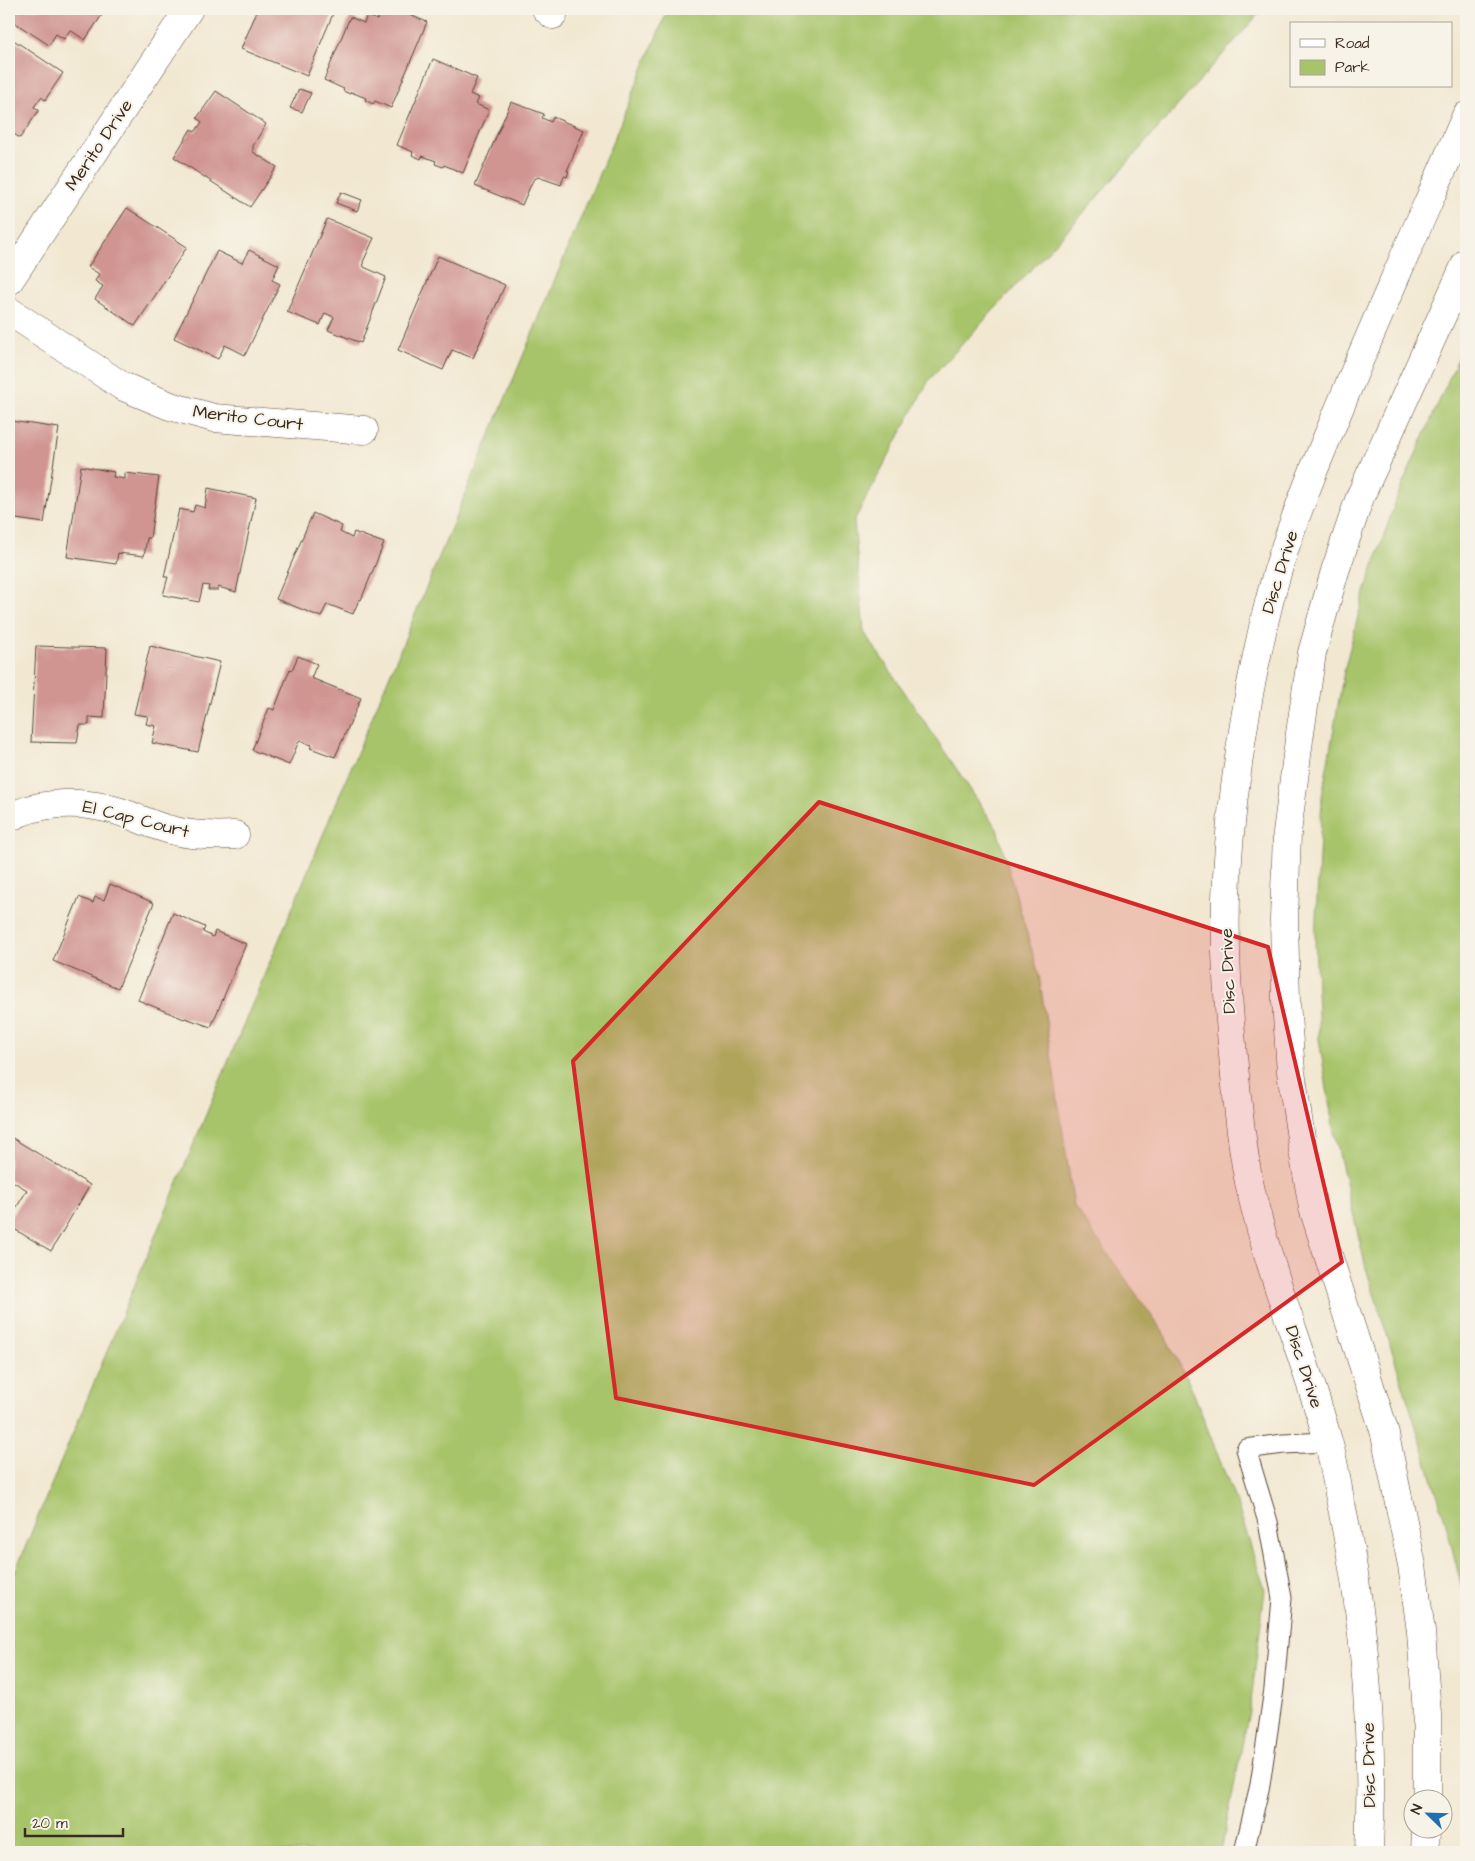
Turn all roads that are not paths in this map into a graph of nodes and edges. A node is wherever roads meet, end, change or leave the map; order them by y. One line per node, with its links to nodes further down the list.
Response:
1 (189, 9): 4 (main road, Merito Drive)
2 (1466, 116): 9 (main road, Disc Drive)
3 (1466, 262): 10 (main road)
4 (9, 281)
5 (9, 311): 6 (main road, Merito Court)
6 (364, 430)
7 (9, 818): 8 (main road, El Cap Court)
8 (235, 835)
9 (1328, 1442): 12 (lane); 13 (main road, Disc Drive)
10 (1428, 1788)
11 (1426, 1838): 14 (main road)
12 (1244, 1852)
13 (1369, 1852)
14 (1425, 1852)

